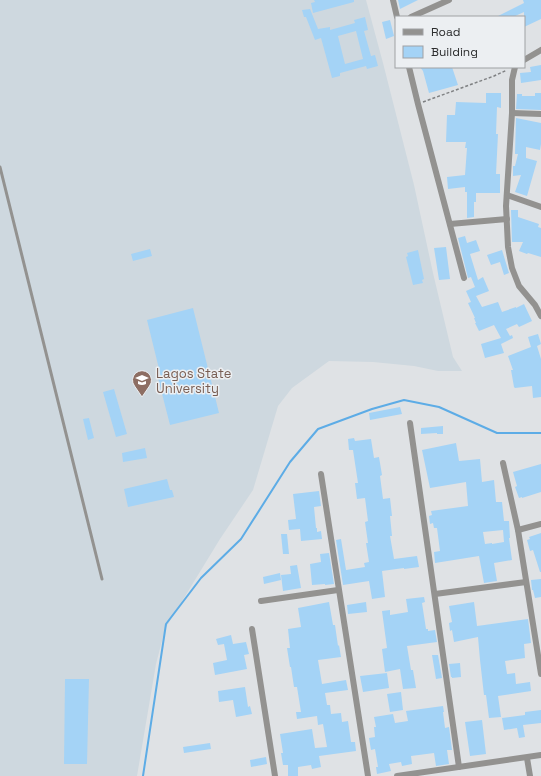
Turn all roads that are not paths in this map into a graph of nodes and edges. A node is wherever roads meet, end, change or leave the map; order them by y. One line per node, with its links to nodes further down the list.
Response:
1 (393, 0): 3 (street)
2 (449, 0): 4 (street)
3 (397, 16)
4 (413, 16)
5 (541, 50): 6 (street)
6 (525, 59)
7 (409, 68): 15 (street)
8 (514, 68): 9 (street)
9 (512, 113): 10 (street); 12 (street)
10 (541, 114)
11 (0, 167): 24 (lane)
12 (507, 194): 13 (street); 14 (street)
13 (541, 207)
14 (507, 219): 15 (street); 17 (street)
15 (450, 224): 16 (street)
16 (464, 278)
17 (538, 306): 18 (street)
18 (541, 316)
19 (410, 423): 27 (street)
20 (503, 463): 23 (street)
21 (321, 474): 26 (street)
22 (541, 524): 23 (street)
23 (518, 530): 25 (street)
24 (102, 579)
25 (526, 582): 27 (street); 30 (street)
26 (338, 590): 28 (street); 36 (street)
27 (435, 594): 33 (street)
28 (261, 601)
29 (252, 629): 35 (street)
30 (541, 674)
31 (541, 755): 32 (street)
32 (527, 758): 33 (street); 38 (street)
33 (459, 767): 34 (street)
34 (437, 773): 37 (street)
35 (275, 776)
36 (368, 776)
37 (397, 776)
38 (530, 776)

